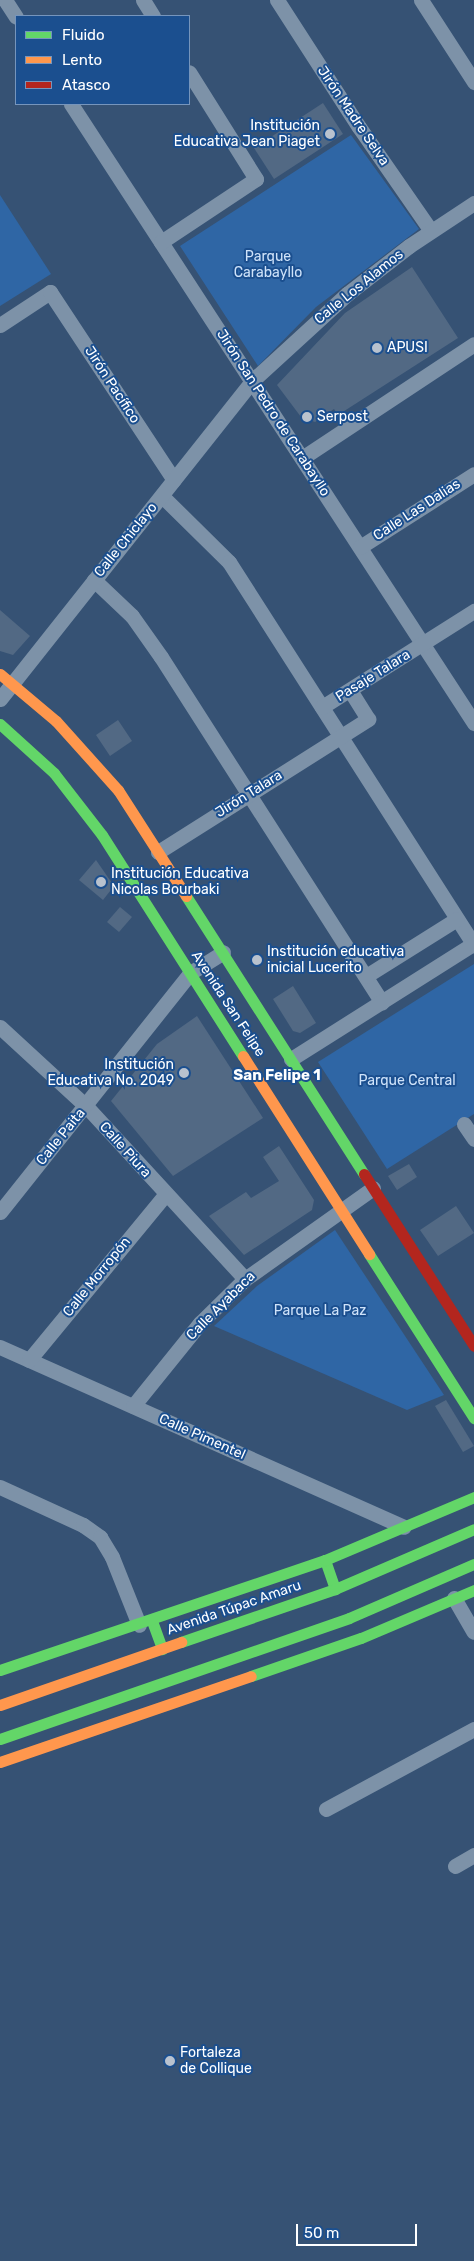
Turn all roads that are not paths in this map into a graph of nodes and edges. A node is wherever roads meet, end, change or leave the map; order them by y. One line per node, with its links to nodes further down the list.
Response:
1 (5, 0): 5 (street)
2 (143, 0): 6 (street)
3 (277, 0): 11 (street, Jirón Madre Selva)
4 (421, 0): 8 (street)
5 (15, 15)
6 (152, 15)
7 (190, 74): 12 (street)
8 (474, 82)
9 (72, 105): 12 (street, Jirón San Pedro de Carabayllo)
10 (474, 204): 11 (street, Calle Los Alamos)
11 (431, 231): 15 (street, Calle Los Alamos)
12 (160, 242): 15 (street, Jirón San Pedro de Carabayllo)
13 (0, 325): 18 (street, Jirón Pacífico)
14 (474, 344): 16 (street)
15 (252, 381): 16 (street, Jirón San Pedro de Carabayllo); 18 (street, Calle Chiclayo)
16 (302, 458): 20 (street, Jirón San Pedro de Carabayllo)
17 (474, 474): 20 (street, Calle Las Dalias)
18 (174, 480): 19 (street, Calle Chiclayo)
19 (162, 496): 21 (street, Calle Chiclayo); 28 (street)
20 (360, 547): 23 (street, Jirón San Pedro de Carabayllo)
21 (94, 580): 25 (street, Calle Chiclayo); 32 (street)
22 (474, 611): 23 (street, Pasaje Talara)
23 (423, 644): 26 (street, Pasaje Talara); 29 (street, Jirón San Pedro de Carabayllo)
24 (0, 674): 25 (main road, Avenida San Felipe)
25 (12, 684): 27 (street, Calle Chiclayo); 33 (main road, Avenida San Felipe)
26 (350, 690): 28 (street, Pasaje Talara); 31 (street, Jirón Talara)
27 (0, 699)
28 (322, 707): 31 (street)
29 (474, 723)
30 (0, 724): 37 (main road, Avenida San Felipe)
31 (340, 736): 32 (street, Jirón Talara); 34 (street)
32 (251, 793): 33 (street, Jirón Talara); 38 (street)
33 (158, 852): 36 (main road, Avenida San Felipe)
34 (457, 919): 35 (street); 38 (street)
35 (474, 944): 39 (street)
36 (223, 952): 37 (street, Calle Paita); 41 (main road, Avenida San Felipe)
37 (190, 973): 42 (street, Calle Paita); 47 (main road, Avenida San Felipe)
38 (366, 976): 39 (street)
39 (382, 1002): 41 (street)
40 (0, 1027): 42 (street, Calle Piura)
41 (291, 1059): 45 (main road, Avenida San Felipe)
42 (86, 1106): 46 (street, Calle Piura); 48 (street, Calle Paita)
43 (464, 1124): 44 (street)
44 (474, 1139)
45 (373, 1188): 47 (street, Calle Ayabaca); 50 (main road, Avenida San Felipe)
46 (166, 1194): 49 (street, Calle Piura); 52 (street, Calle Morropón)
47 (341, 1210): 49 (street, Calle Ayabaca); 54 (main road, Avenida San Felipe)
48 (0, 1212)
49 (245, 1278): 53 (street, Calle Ayabaca)
50 (474, 1346)
51 (0, 1347): 52 (street, Calle Pimentel)
52 (29, 1360): 53 (street, Calle Pimentel)
53 (134, 1406): 57 (street, Calle Pimentel)
54 (474, 1418)
55 (0, 1487): 64 (street)
56 (474, 1497): 57 (main road, Avenida Túpac Amaru)
57 (404, 1527): 59 (main road, Avenida Túpac Amaru)
58 (474, 1529): 61 (main road, Avenida Túpac Amaru)
59 (325, 1560): 61 (main road); 64 (main road, Avenida Túpac Amaru)
60 (474, 1564): 67 (main road)
61 (335, 1589): 66 (main road, Avenida Túpac Amaru)
62 (474, 1590): 63 (main road)
63 (454, 1598): 65 (street); 69 (main road)
64 (146, 1623): 66 (main road); 68 (main road, Avenida Túpac Amaru)
65 (474, 1632)
66 (162, 1649): 70 (main road, Avenida Túpac Amaru)
67 (213, 1666): 69 (main road); 71 (main road)
68 (0, 1670)
69 (220, 1686): 73 (main road)
70 (0, 1705)
71 (67, 1717): 73 (main road); 74 (main road)
72 (474, 1729): 76 (street)
73 (73, 1737): 75 (main road)
74 (0, 1739)
75 (0, 1762)
76 (326, 1809)
77 (474, 1855): 78 (street)
78 (455, 1866)

